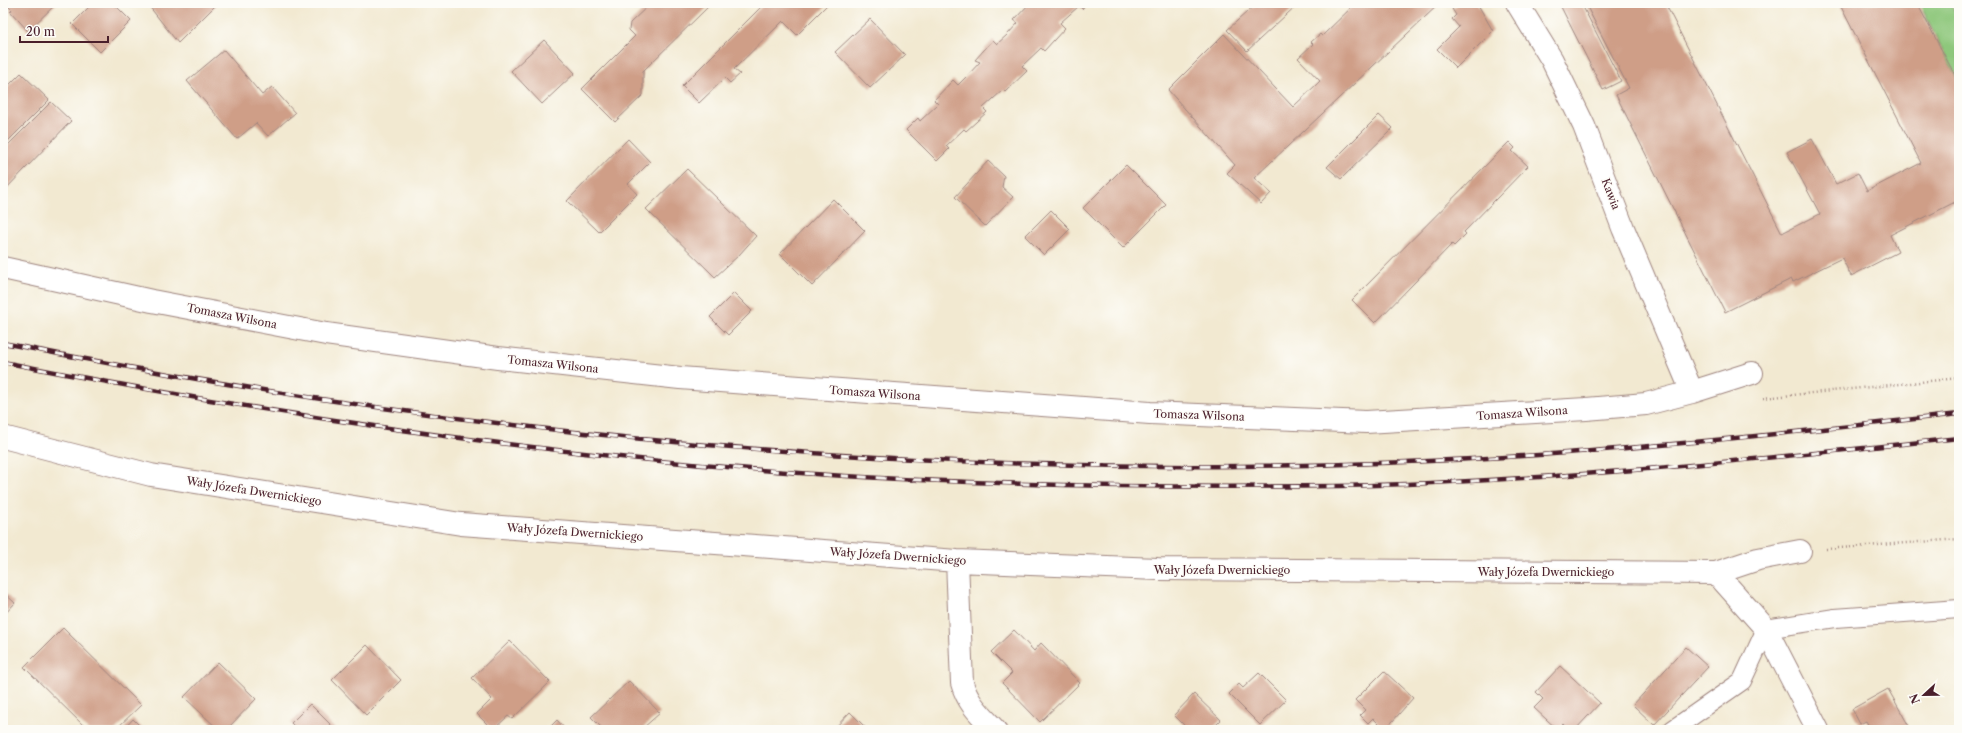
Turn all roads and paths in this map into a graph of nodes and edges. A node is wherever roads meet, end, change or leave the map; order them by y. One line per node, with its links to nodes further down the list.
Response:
1 (1517, 3): 7 (street, Kawia)
2 (1956, 3): 3 (path)
3 (1959, 10)
4 (3, 268): 7 (street, Tomasza Wilsona)
5 (1752, 373): 7 (street, Tomasza Wilsona)
6 (1959, 378): 8 (path)
7 (1692, 392)
8 (1756, 399)
9 (3, 437): 12 (street, Wały Józefa Dwernickiego)
10 (1959, 539): 11 (path)
11 (1800, 551): 13 (street, Wały Józefa Dwernickiego)
12 (957, 560): 13 (street, Wały Józefa Dwernickiego); 16 (street)
13 (1716, 573): 15 (street)
14 (1959, 609): 15 (lane)
15 (1766, 628): 17 (lane); 18 (street)
16 (995, 730)
17 (1672, 730)
18 (1818, 730)

